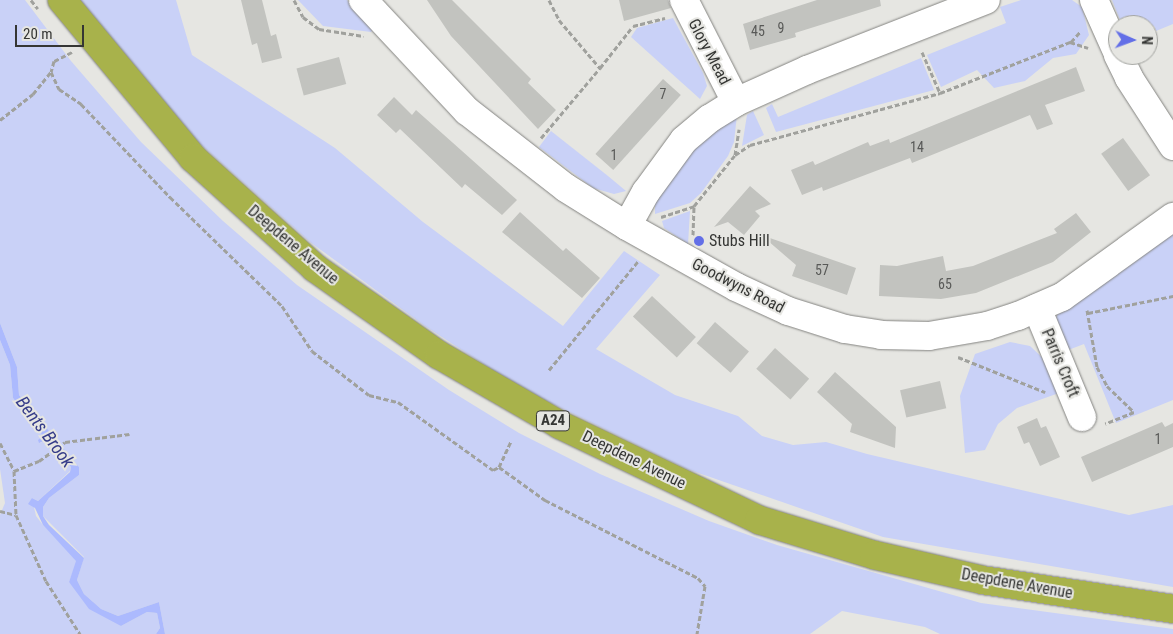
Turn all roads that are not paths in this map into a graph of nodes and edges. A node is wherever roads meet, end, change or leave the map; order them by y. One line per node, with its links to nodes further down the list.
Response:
1 (62, 0): 14 (highway, Deepdene Avenue / A24)
2 (363, 0): 11 (street, Goodwyns Road)
3 (986, 0): 8 (street)
4 (1094, 0): 6 (street)
5 (686, 5): 8 (street, Glory Mead)
6 (1108, 48)
7 (1118, 65): 9 (street)
8 (736, 102): 11 (street)
9 (1173, 146)
10 (1173, 217): 12 (street, Goodwyns Road)
11 (631, 218): 12 (street, Goodwyns Road)
12 (1037, 308): 13 (street, Parris Croft)
13 (1082, 417)
14 (1173, 609)

